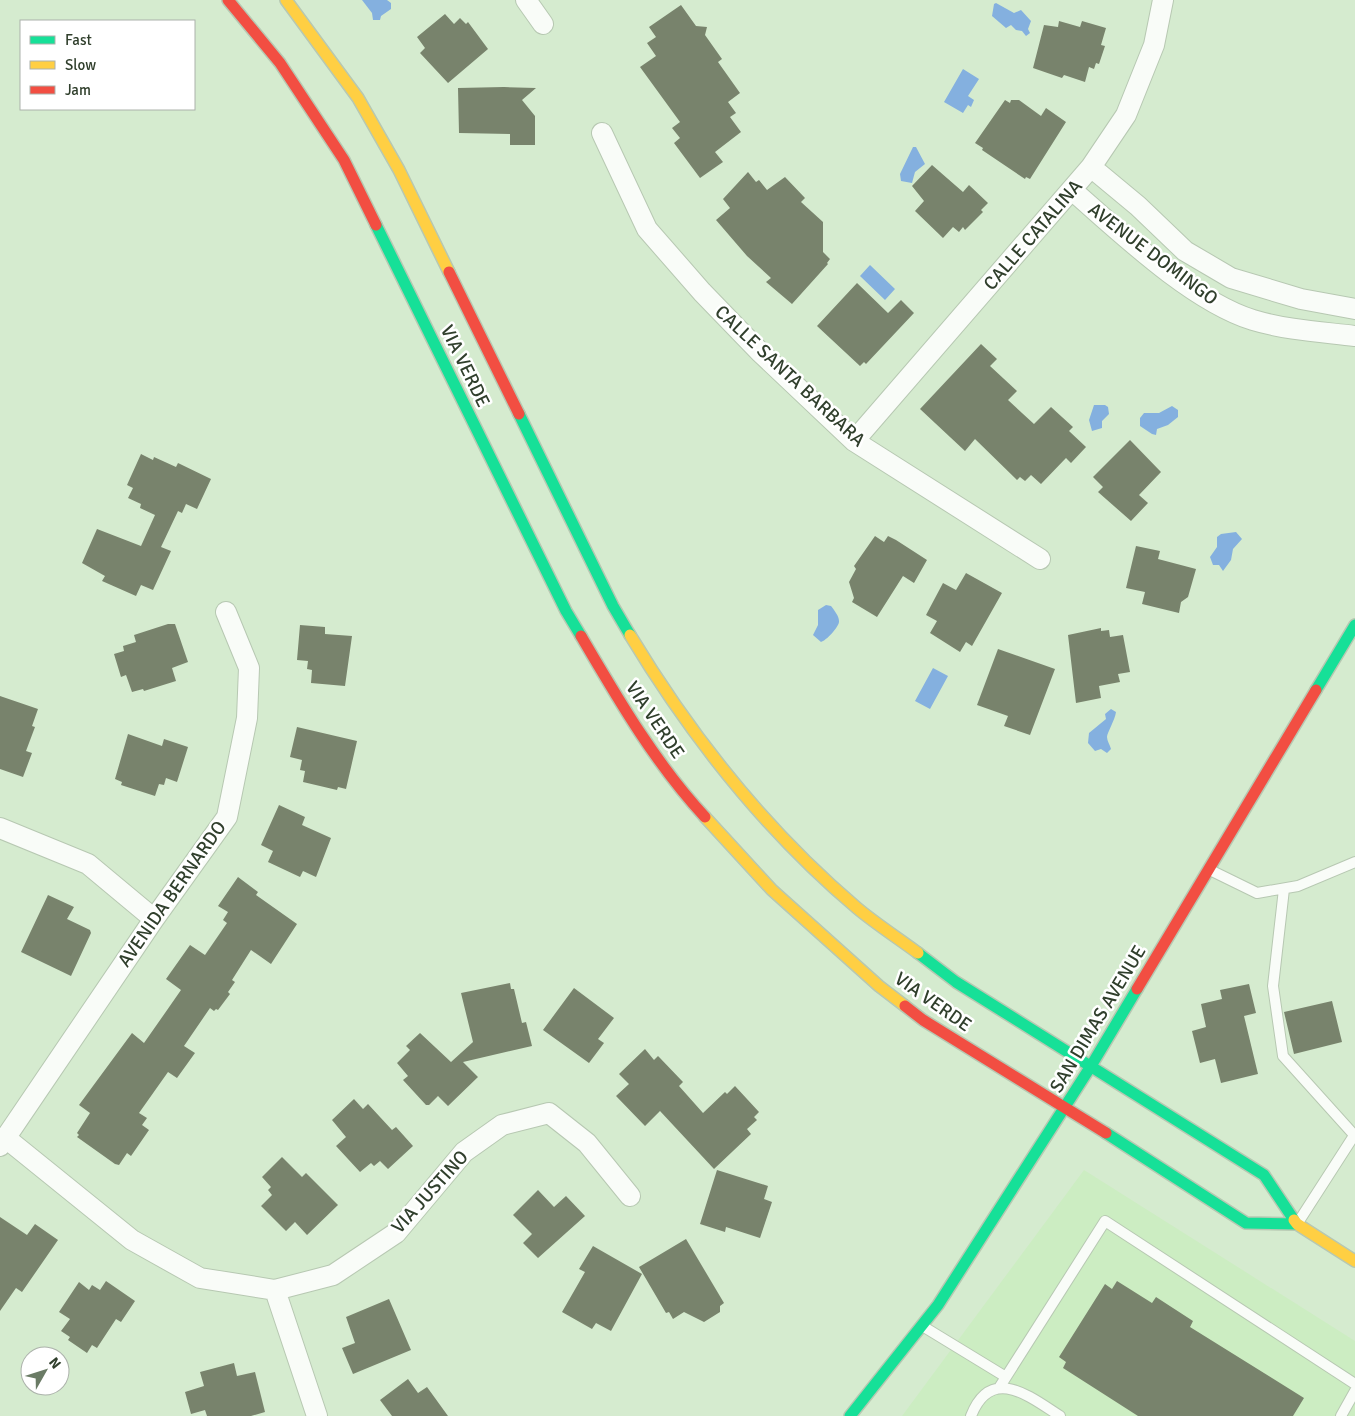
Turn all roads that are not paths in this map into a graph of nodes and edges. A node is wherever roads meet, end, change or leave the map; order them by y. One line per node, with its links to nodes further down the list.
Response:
1 (228, 0): 23 (main road, VIA VERDE)
2 (286, 0): 22 (main road, VIA VERDE)
3 (526, 0): 5 (street)
4 (1163, 0): 7 (street, CALLE CATALINA)
5 (542, 24)
6 (602, 133): 11 (street, CALLE SANTA BARBARA)
7 (1091, 168): 8 (street, CALLE CATALINA); 9 (street, AVENUE DOMINGO)
8 (1072, 190): 10 (street, AVENUE DOMINGO); 11 (street, CALLE CATALINA)
9 (1355, 309)
10 (1355, 336)
11 (854, 441): 12 (street, CALLE SANTA BARBARA)
12 (1040, 559)
13 (226, 612): 21 (street, AVENIDA BERNARDO)
14 (1355, 626): 15 (main road, SAN DIMAS AVENUE)
15 (1343, 644): 16 (lane); 19 (main road, SAN DIMAS AVENUE)
16 (1355, 649)
17 (0, 828): 21 (street)
18 (1355, 862): 20 (lane)
19 (1209, 870): 20 (lane); 22 (main road, SAN DIMAS AVENUE)
20 (1284, 889): 24 (lane)
21 (154, 919): 25 (street, AVENIDA BERNARDO)
22 (1091, 1066): 23 (main road, SAN DIMAS AVENUE); 27 (main road, VIA VERDE)
23 (1065, 1107): 27 (main road, VIA VERDE); 30 (main road, SAN DIMAS AVENUE)
24 (1355, 1135): 27 (lane)
25 (3, 1142): 29 (street, VIA JUSTINO)
26 (630, 1196): 29 (street, VIA JUSTINO)
27 (1297, 1224): 28 (main road, VIA VERDE)
28 (1355, 1261)
29 (275, 1290): 35 (street)
30 (922, 1326): 31 (lane); 36 (main road, SAN DIMAS AVENUE)
31 (1006, 1377): 32 (lane); 33 (lane)
32 (1355, 1384)
33 (999, 1388): 37 (lane); 38 (lane)
34 (1355, 1391): 39 (lane)
35 (317, 1416)
36 (850, 1416)
37 (971, 1416)
38 (1060, 1416)
39 (1340, 1416)

